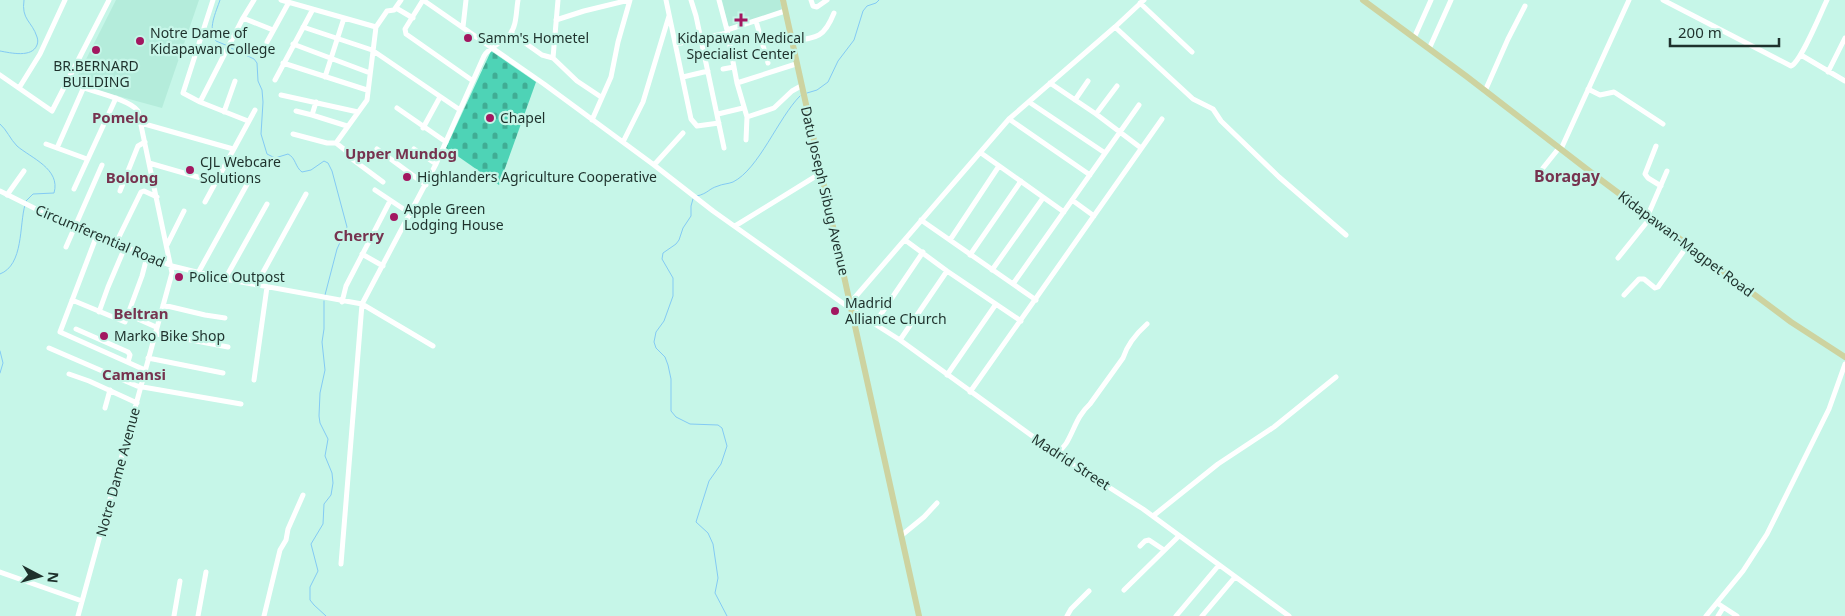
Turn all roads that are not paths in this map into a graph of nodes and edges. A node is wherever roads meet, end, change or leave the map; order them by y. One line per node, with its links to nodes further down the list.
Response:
1 (65, 0): 81 (street)
2 (109, 0): 76 (street)
3 (213, 0): 91 (street)
4 (254, 0): 33 (street)
5 (280, 0): 24 (street)
6 (401, 0): 28 (street)
7 (425, 0): 35 (street); 39 (street, Madrid Street)
8 (466, 0): 39 (street)
9 (518, 0): 44 (street)
10 (558, 0): 36 (street)
11 (630, 0): 36 (street); 88 (street)
12 (666, 0): 32 (street)
13 (691, 0): 48 (street)
14 (719, 0): 43 (street)
15 (783, 0): 30 (main road, Datu Joseph Sibug Avenue)
16 (811, 0): 17 (street)
17 (827, 0)
18 (1363, 0): 46 (main road, Kidapawan-Magpet Road)
19 (1431, 0): 46 (street)
20 (1451, 0): 54 (street)
21 (1629, 0): 84 (street)
22 (1663, 0): 57 (street)
23 (1827, 0): 57 (street)
24 (289, 2): 26 (street); 42 (street)
25 (1142, 2): 41 (street); 56 (street)
26 (300, 3): 29 (street)
27 (1525, 6): 85 (street)
28 (396, 8): 35 (street); 40 (street)
29 (312, 9): 34 (street); 38 (street)
30 (785, 12): 37 (street); 49 (main road, Datu Joseph Sibug Avenue)
31 (834, 13): 49 (street)
32 (669, 16): 52 (street); 121 (street)
33 (243, 18): 42 (street); 91 (street)
34 (344, 18): 40 (street); 45 (street)
35 (413, 18): 74 (street)
36 (556, 20): 59 (street)
37 (756, 21): 43 (street); 61 (street)
38 (303, 27): 45 (street); 51 (street)
39 (463, 27): 53 (street, Madrid Street)
40 (376, 28): 55 (street)
41 (1115, 28): 78 (street); 172 (street)
42 (273, 30): 50 (street)
43 (727, 32): 48 (street); 63 (street)
44 (511, 33): 53 (street); 59 (street)
45 (338, 38): 55 (street); 58 (street)
46 (1414, 38): 54 (main road, Kidapawan-Magpet Road)
47 (1845, 38): 67 (street)
48 (702, 39): 52 (street); 65 (street)
49 (791, 41): 62 (main road, Datu Joseph Sibug Avenue)
50 (267, 42)
51 (293, 44): 58 (street); 60 (street)
52 (676, 44): 70 (street)
53 (490, 48): 74 (street); 108 (street, Madrid Street)
54 (1430, 49): 85 (main road, Kidapawan-Magpet Road)
55 (372, 50): 66 (street); 87 (street)
56 (1192, 52)
57 (1801, 55): 67 (street)
58 (332, 58): 66 (street); 69 (street)
59 (553, 58): 88 (street)
60 (283, 63): 69 (street); 72 (street)
61 (768, 63)
62 (796, 64): 77 (street); 79 (main road, Datu Joseph Sibug Avenue)
63 (734, 67): 64 (street); 77 (street)
64 (723, 69)
65 (708, 71): 70 (street); 102 (street)
66 (370, 72): 83 (street)
67 (1828, 72): 71 (street)
68 (0, 75): 81 (street)
69 (325, 77): 83 (street)
70 (683, 77): 111 (street)
71 (1845, 79)
72 (274, 80)
73 (235, 81): 100 (street)
74 (473, 81): 98 (street)
75 (1088, 81): 90 (street)
76 (68, 82): 81 (street); 82 (street, Notre Dame Avenue)
77 (737, 83): 96 (street)
78 (1050, 83): 90 (street); 93 (street)
79 (801, 86): 105 (street); 143 (main road, Datu Joseph Sibug Avenue)
80 (1117, 86): 103 (street)
81 (19, 88)
82 (83, 89): 89 (street, Notre Dame Avenue); 125 (street)
83 (367, 90): 101 (street)
84 (1588, 90): 112 (street); 131 (street)
85 (1485, 91): 131 (main road, Kidapawan-Magpet Road)
86 (281, 95): 92 (street)
87 (440, 96): 98 (street); 114 (street)
88 (601, 97): 108 (street)
89 (116, 98): 110 (street, Notre Dame Avenue); 134 (street)
90 (1075, 100): 103 (street)
91 (200, 102): 100 (street)
92 (316, 102): 101 (street); 104 (street)
93 (1029, 102): 106 (street); 133 (street)
94 (1138, 105): 115 (street)
95 (397, 108): 114 (street)
96 (743, 108): 102 (street); 105 (street)
97 (255, 110): 109 (street)
98 (460, 110): 120 (street)
99 (296, 111): 104 (street)
100 (224, 112): 109 (street)
101 (358, 112): 113 (street)
102 (718, 114): 111 (street)
103 (1096, 114): 115 (street)
104 (312, 115): 113 (street)
105 (747, 117): 118 (street)
106 (1009, 119): 132 (street); 144 (street)
107 (1162, 119): 127 (street)
108 (592, 120): 121 (street, Madrid Street)
109 (248, 121): 128 (street)
110 (141, 123): 119 (street, Notre Dame Avenue); 128 (street)
111 (719, 123): 126 (street)
112 (1663, 124)
113 (347, 126): 122 (street)
114 (423, 128): 120 (street)
115 (1119, 132): 127 (street); 133 (street)
116 (683, 133): 138 (street)
117 (293, 134): 122 (street)
118 (746, 140)
119 (145, 142): 135 (street, Notre Dame Avenue); 154 (street)
120 (446, 142): 136 (street)
121 (623, 142): 138 (street, Madrid Street)
122 (336, 143): 147 (street)
123 (46, 144): 125 (street)
124 (1656, 146): 150 (street)
125 (57, 148): 134 (street)
126 (724, 148)
127 (1141, 148): 166 (street)
128 (234, 149): 146 (street)
129 (377, 149): 149 (street)
130 (414, 149): 136 (street)
131 (1560, 149): 140 (street); 167 (main road, Kidapawan-Magpet Road)
132 (981, 153): 139 (street); 168 (street)
133 (1105, 153): 144 (street)
134 (87, 159): 151 (street)
135 (150, 163): 146 (street); 157 (street, Notre Dame Avenue)
136 (436, 164): 149 (street)
137 (102, 165): 169 (street)
138 (654, 165): 170 (street, Madrid Street)
139 (999, 166): 148 (street); 174 (street)
140 (1543, 168)
141 (24, 171): 156 (street)
142 (1667, 171): 150 (street)
143 (821, 173): 170 (street); 201 (main road, Datu Joseph Sibug Avenue)
144 (1090, 175): 159 (street)
145 (250, 179): 189 (street)
146 (215, 182): 161 (street)
147 (383, 182)
148 (1021, 182): 158 (street); 182 (street)
149 (426, 185): 165 (street)
150 (1660, 186): 167 (street)
151 (74, 189)
152 (375, 190): 160 (street)
153 (0, 191): 156 (street, Circumferential Road)
154 (120, 191)
155 (306, 194): 192 (street)
156 (7, 195): 169 (street, Circumferential Road)
157 (157, 197): 175 (street); 176 (street, Notre Dame Avenue)
158 (1043, 198): 164 (street); 187 (street)
159 (1072, 200): 164 (street); 166 (street)
160 (390, 201): 165 (street); 181 (street)
161 (205, 202)
162 (267, 204): 190 (street)
163 (184, 211): 176 (street)
164 (1064, 212): 191 (street)
165 (411, 214): 186 (street)
166 (1094, 216): 196 (street)
167 (1649, 216): 177 (main road, Kidapawan-Magpet Road); 184 (street)
168 (922, 220): 173 (street); 174 (street)
169 (76, 225): 171 (street, Circumferential Road); 178 (street)
170 (735, 226): 201 (street, Madrid Street)
171 (97, 235): 175 (street, Circumferential Road); 195 (street)
172 (1346, 235)
173 (905, 240): 180 (street); 201 (street)
174 (950, 240): 182 (street)
175 (116, 243): 179 (street, Circumferential Road)
176 (167, 245): 185 (street, Notre Dame Avenue)
177 (1688, 245): 194 (street); 215 (main road, Kidapawan-Magpet Road)
178 (66, 247)
179 (125, 247): 183 (street, Circumferential Road); 202 (street)
180 (923, 252): 188 (street); 206 (street)
181 (362, 254): 186 (street); 197 (street)
182 (970, 254): 187 (street)
183 (147, 257): 185 (street, Circumferential Road); 203 (street)
184 (1618, 258)
185 (172, 266): 189 (street, Circumferential Road); 200 (street, Notre Dame Avenue)
186 (383, 266): 198 (street)
187 (992, 270): 191 (street)
188 (947, 272): 199 (street); 211 (street)
189 (198, 273): 190 (street, Circumferential Road)
190 (225, 279): 192 (street, Circumferential Road)
191 (1013, 284): 196 (street)
192 (256, 285): 193 (street, Circumferential Road)
193 (267, 287): 197 (street, Circumferential Road); 224 (street)
194 (1624, 295)
195 (72, 300): 202 (street); 217 (street)
196 (1036, 300): 205 (street)
197 (342, 302): 198 (street, Circumferential Road)
198 (362, 304): 212 (street); 239 (street)
199 (996, 304): 205 (street); 222 (street)
200 (162, 305): 204 (street); 208 (street, Notre Dame Avenue)
201 (850, 306): 206 (street, Madrid Street); 235 (main road, Datu Joseph Sibug Avenue)
202 (99, 312): 203 (street)
203 (129, 315): 208 (street)
204 (226, 318)
205 (1021, 322): 227 (street)
206 (875, 323): 211 (street, Madrid Street)
207 (1147, 324): 231 (street)
208 (156, 327): 210 (street, Notre Dame Avenue)
209 (76, 329): 217 (street)
210 (154, 334): 213 (street); 216 (street, Notre Dame Avenue)
211 (900, 340): 222 (street, Madrid Street)
212 (433, 346)
213 (228, 347)
214 (49, 348): 225 (street)
215 (1845, 357)
216 (148, 358): 219 (street, Notre Dame Avenue); 220 (street)
217 (128, 362): 219 (street)
218 (1845, 364): 248 (street)
219 (145, 370): 225 (street, Notre Dame Avenue)
220 (223, 373)
221 (70, 374): 226 (street)
222 (947, 375): 227 (street, Madrid Street)
223 (1336, 377): 234 (street)
224 (254, 380)
225 (141, 387): 228 (street, Notre Dame Avenue); 229 (street)
226 (110, 390): 228 (street); 230 (street)
227 (970, 392): 231 (street, Madrid Street)
228 (137, 403): 247 (street, Notre Dame Avenue)
229 (241, 404)
230 (104, 408)
231 (1057, 454): 234 (street, Madrid Street)
232 (303, 495): 253 (street)
233 (937, 503): 235 (street)
234 (1153, 516): 236 (street, Madrid Street)
235 (902, 535): 254 (main road, Datu Joseph Sibug Avenue)
236 (1178, 536): 238 (street); 240 (street, Madrid Street)
237 (1140, 546): 238 (street)
238 (1164, 550): 245 (street)
239 (341, 564)
240 (1219, 565): 243 (street, Madrid Street); 256 (street)
241 (0, 572): 247 (street)
242 (206, 572): 252 (street)
243 (1236, 577): 257 (street); 258 (street, Madrid Street)
244 (180, 581): 251 (street)
245 (1124, 590)
246 (1089, 591): 255 (street)
247 (82, 601): 250 (street, Notre Dame Avenue)
248 (1717, 603): 249 (street); 259 (street)
249 (1723, 608): 260 (street); 261 (street)
250 (78, 616)
251 (174, 616)
252 (198, 616)
253 (264, 616)
254 (919, 616)
255 (1067, 616)
256 (1176, 616)
257 (1202, 616)
258 (1289, 616)
259 (1706, 616)
260 (1718, 616)
261 (1735, 616)

